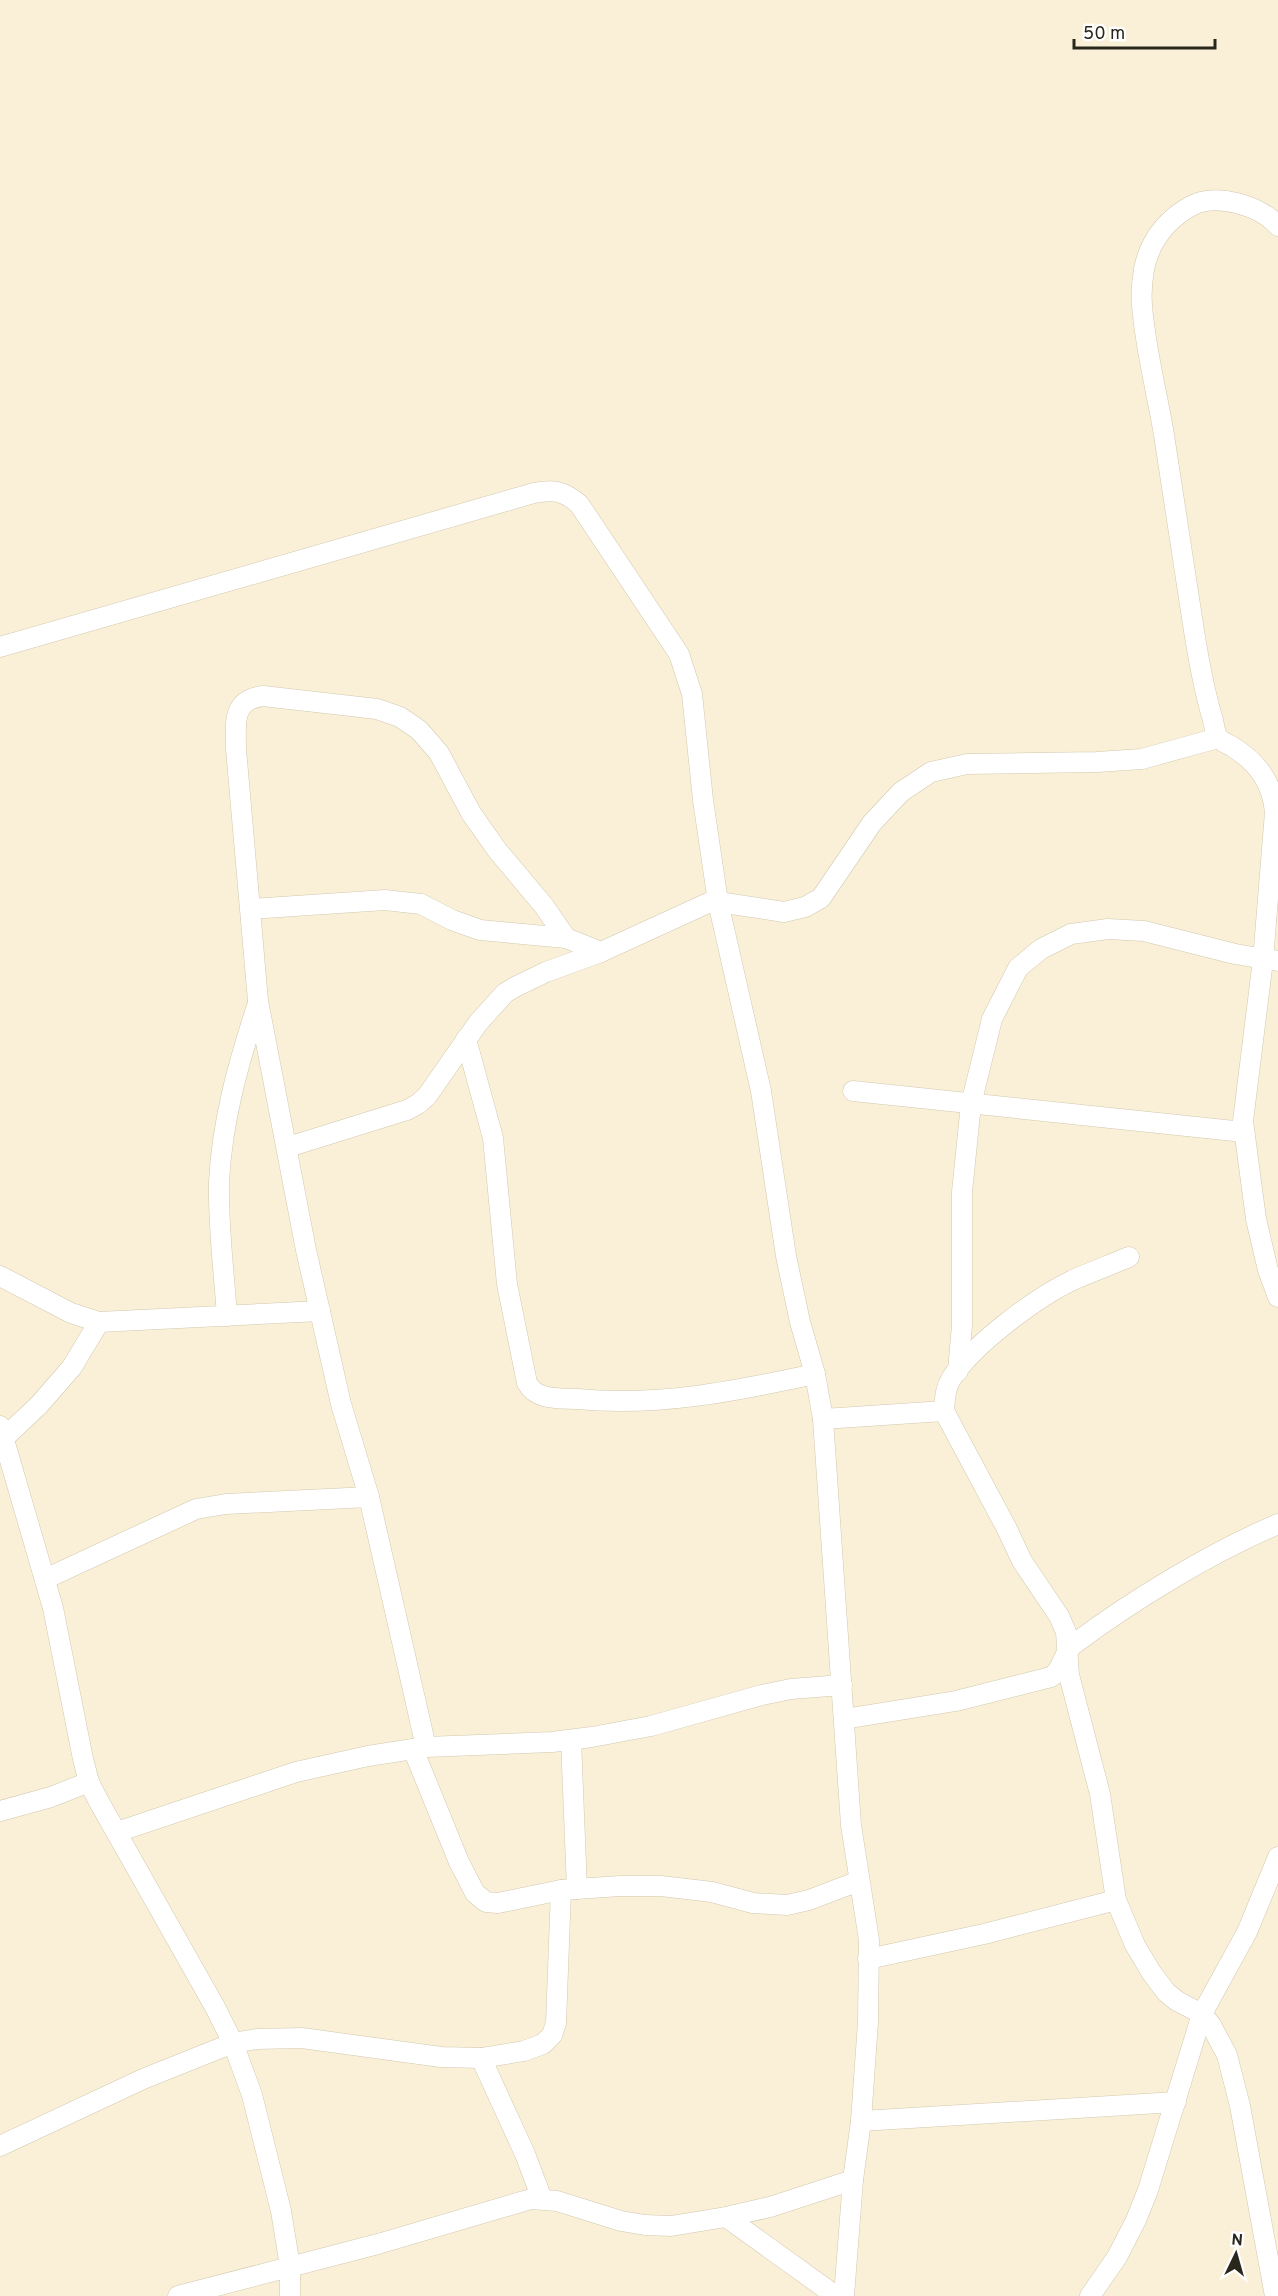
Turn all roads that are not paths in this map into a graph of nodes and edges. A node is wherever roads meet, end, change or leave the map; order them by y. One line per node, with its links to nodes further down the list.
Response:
1 (1278, 226): 3 (street)
2 (0, 647): 5 (street)
3 (1218, 738): 4 (street); 5 (street)
4 (1276, 798): 9 (street)
5 (718, 902): 8 (street); 23 (street)
6 (251, 909): 7 (street); 7 (street); 10 (street)
7 (566, 938): 8 (street)
8 (601, 952): 11 (street)
9 (1270, 960): 13 (street); 14 (street)
10 (258, 1001): 15 (street); 20 (street)
11 (466, 1039): 15 (street); 23 (street)
12 (853, 1091): 13 (street)
13 (971, 1104): 14 (street); 22 (street)
14 (1244, 1132): 18 (street)
15 (288, 1147): 19 (street)
16 (1129, 1257): 22 (street)
17 (0, 1276): 21 (street)
18 (1278, 1297)
19 (320, 1311): 20 (street); 27 (street)
20 (227, 1316): 21 (street)
21 (99, 1322): 26 (street)
22 (958, 1371): 24 (street)
23 (815, 1374): 25 (street)
24 (944, 1410): 25 (street); 30 (street)
25 (823, 1419): 31 (street)
26 (2, 1432): 29 (street)
27 (369, 1497): 29 (street); 34 (street)
28 (1278, 1524): 30 (street)
29 (45, 1579): 35 (street)
30 (1067, 1652): 32 (street); 41 (street)
31 (842, 1685): 32 (street); 33 (street)
32 (844, 1719): 39 (street)
33 (571, 1740): 34 (street); 40 (street)
34 (420, 1748): 37 (street); 40 (street)
35 (89, 1782): 36 (street); 37 (street)
36 (0, 1811)
37 (117, 1832): 44 (street)
38 (1278, 1857): 43 (street)
39 (859, 1881): 40 (street); 42 (street)
40 (569, 1890): 45 (street)
41 (1116, 1900): 42 (street); 43 (street)
42 (868, 1959): 47 (street)
43 (1202, 2014): 46 (street); 58 (street)
44 (233, 2043): 45 (street); 48 (street); 52 (street)
45 (481, 2058): 50 (street)
46 (1176, 2102): 47 (street); 57 (street)
47 (861, 2121): 49 (street)
48 (0, 2146)
49 (853, 2180): 51 (street); 56 (street)
50 (542, 2199): 51 (street); 52 (street)
51 (726, 2217): 55 (street)
52 (290, 2266): 53 (street); 54 (street)
53 (178, 2296)
54 (290, 2296)
55 (836, 2296)
56 (844, 2296)
57 (1090, 2296)
58 (1276, 2296)

